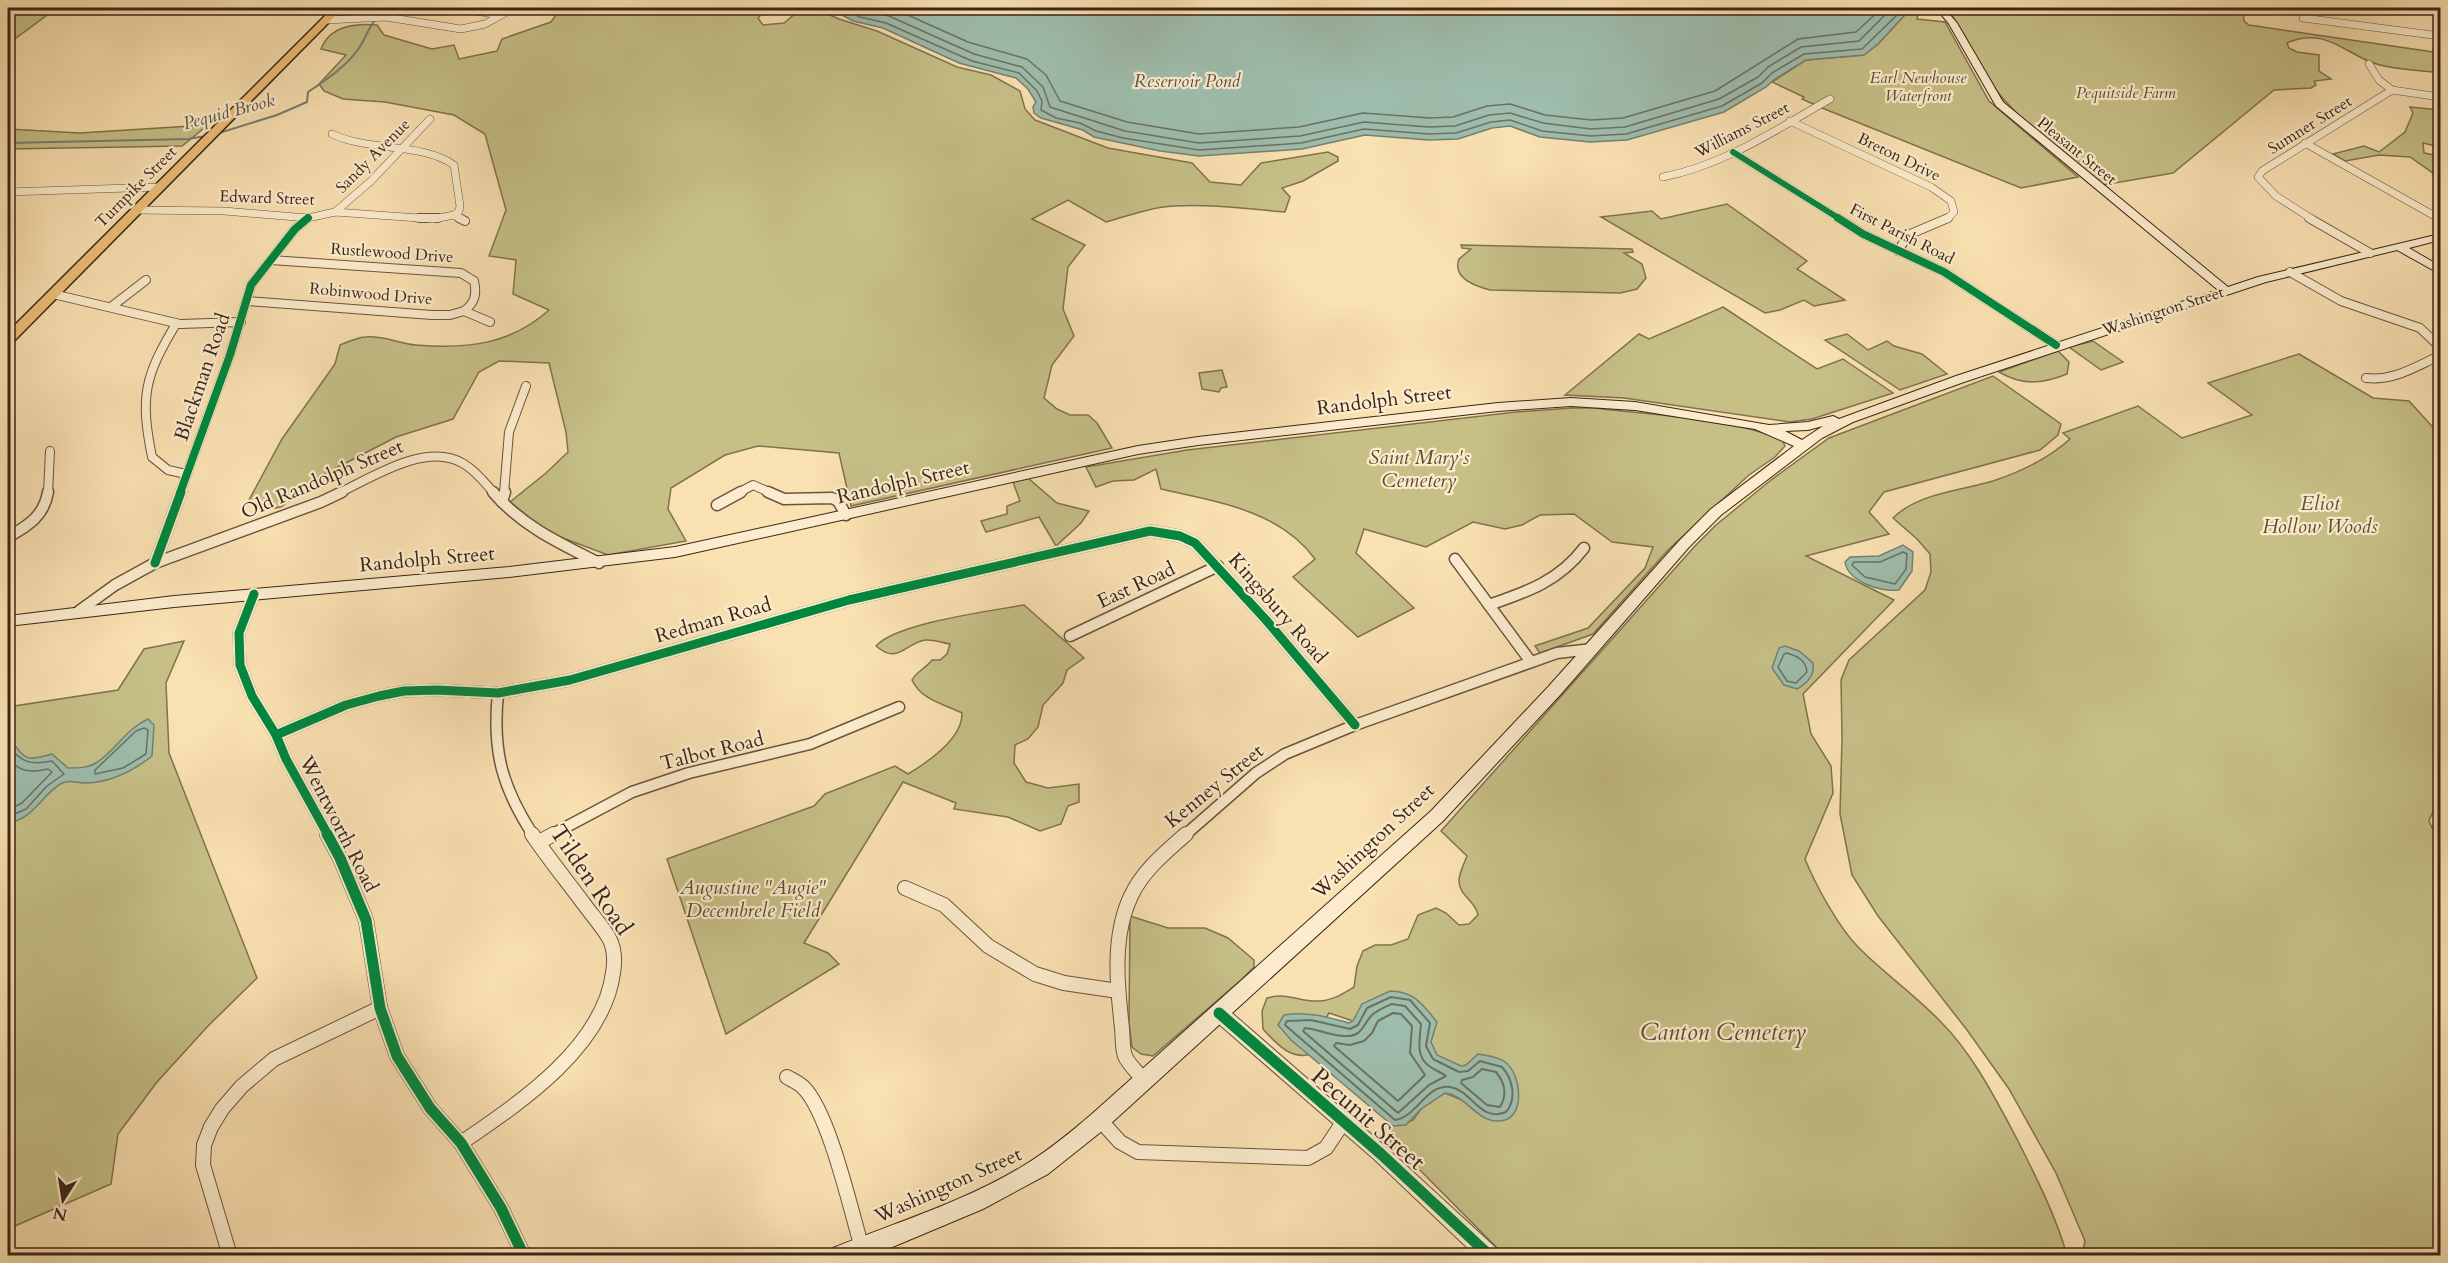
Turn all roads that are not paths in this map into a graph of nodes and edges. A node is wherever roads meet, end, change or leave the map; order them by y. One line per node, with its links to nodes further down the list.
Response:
1 (338, 8): 7 (main road, Turnpike Street)
2 (478, 8): 5 (street)
3 (514, 8): 5 (street)
4 (1940, 8): 36 (main road, Pleasant Street)
5 (500, 15): 7 (street)
6 (2303, 18): 8 (street)
7 (326, 20): 20 (main road, Turnpike Street)
8 (2440, 36)
9 (2369, 64): 10 (street)
10 (2392, 90): 11 (street); 16 (street, Sumner Street)
11 (2440, 98)
12 (1830, 99): 14 (street, Williams Street)
13 (430, 119): 17 (street, Sandy Avenue)
14 (1791, 121): 18 (street, Williams Street); 30 (street, Breton Drive)
15 (332, 134): 17 (street)
16 (2305, 143): 26 (street); 31 (street, Sumner Street)
17 (400, 151): 23 (street, Sandy Avenue); 24 (street)
18 (1733, 152): 19 (street, Williams Street); 30 (street, First Parish Road)
19 (1663, 177)
20 (159, 188): 21 (street); 22 (main road, Turnpike Street)
21 (8, 192)
22 (136, 210): 25 (street, Edward Street); 37 (main road, Turnpike Street)
23 (335, 212): 24 (street, Edward Street); 25 (street, Edward Street)
24 (454, 215): 27 (street)
25 (308, 218): 32 (street, Blackman Road)
26 (2440, 219)
27 (465, 221)
28 (2440, 237): 29 (main road, Washington Street)
29 (2398, 246): 31 (main road, Washington Street); 33 (main road)
30 (1898, 250): 45 (street, First Parish Road)
31 (2370, 253): 34 (main road, Washington Street)
32 (271, 260): 38 (street, Blackman Road); 40 (street, Rustlewood Drive)
33 (2440, 271)
34 (2290, 272): 36 (main road, Washington Street); 46 (street)
35 (146, 280): 39 (street)
36 (2226, 291): 45 (main road, Washington Street)
37 (53, 294): 39 (street); 44 (main road, Turnpike Street)
38 (247, 301): 40 (street, Robinwood Drive); 41 (street, Blackman Road)
39 (111, 307): 43 (street)
40 (464, 311): 42 (street)
41 (241, 322): 43 (street); 55 (street, Blackman Road)
42 (490, 322)
43 (176, 324): 55 (street)
44 (8, 339)
45 (2056, 345): 50 (main road, Washington Street)
46 (2440, 346)
47 (2440, 352): 48 (street)
48 (2366, 378)
49 (526, 386): 56 (street)
50 (1892, 403): 52 (main road, Washington Street); 53 (main road, Washington Street)
51 (1756, 425): 52 (main road, Washington Street); 53 (main road, Randolph Street); 58 (main road, Randolph Street)
52 (1775, 427): 53 (main road)
53 (1806, 443): 71 (main road, Washington Street)
54 (50, 451): 60 (street)
55 (186, 474): 63 (street, Blackman Road)
56 (502, 502): 63 (street, Old Randolph Street); 64 (street, Old Randolph Street)
57 (717, 505): 58 (street)
58 (846, 515): 64 (main road, Randolph Street)
59 (1163, 531): 65 (street, Kingsbury Road); 73 (street, Redman Road)
60 (8, 537)
61 (1584, 548): 67 (street)
62 (1455, 559): 67 (street)
63 (155, 563): 68 (street, Old Randolph Street)
64 (599, 563): 66 (main road, Randolph Street)
65 (1218, 566): 70 (street, East Road); 75 (street, Kingsbury Road)
66 (254, 594): 68 (main road, Randolph Street); 76 (street, Wentworth Road)
67 (1489, 605): 72 (street)
68 (79, 611): 69 (main road, Randolph Street)
69 (8, 621)
70 (1070, 636)
71 (1592, 648): 72 (street, Kenney Street); 81 (main road, Washington Street)
72 (1531, 662): 75 (street, Kenney Street)
73 (498, 693): 76 (street, Redman Road); 77 (street, Tilden Road)
74 (899, 706): 77 (street, Talbot Road)
75 (1355, 725): 79 (street, Kenney Street)
76 (276, 735): 80 (street, Wentworth Road)
77 (539, 842): 86 (street, Tilden Road)
78 (905, 888): 79 (street)
79 (1118, 991): 83 (street, Kenney Street)
80 (380, 1008): 86 (street, Wentworth Road); 88 (street)
81 (1219, 1013): 83 (main road, Washington Street); 85 (street, Pecunit Street)
82 (787, 1077): 87 (street)
83 (1145, 1081): 84 (main road, Washington Street)
84 (1100, 1120): 85 (street, Pecunit Street); 87 (main road, Washington Street)
85 (1344, 1121): 91 (street, Pecunit Street)
86 (461, 1143): 89 (street, Wentworth Road)
87 (862, 1248): 90 (main road, Washington Street)
88 (230, 1256)
89 (524, 1256)
90 (841, 1256)
91 (1490, 1256)

